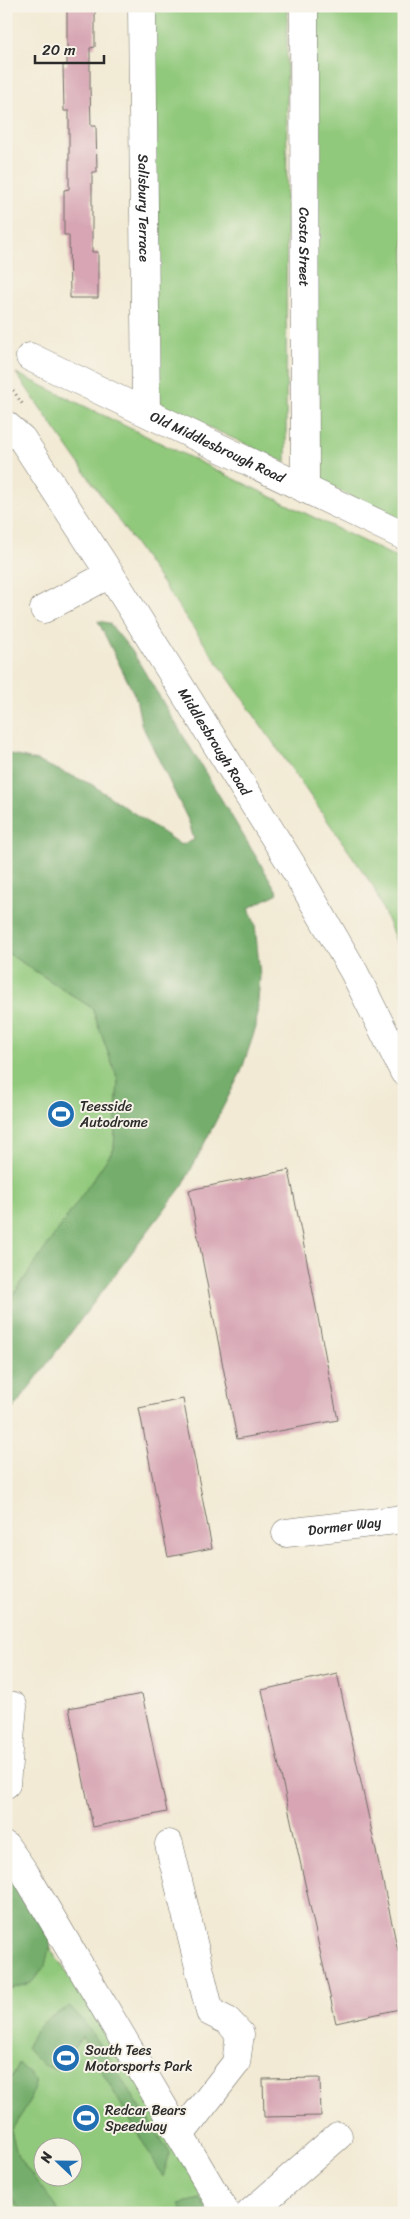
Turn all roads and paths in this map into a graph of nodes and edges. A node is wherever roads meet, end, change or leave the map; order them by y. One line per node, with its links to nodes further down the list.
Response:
1 (142, 6): 4 (street, Salisbury Terrace)
2 (304, 6): 6 (street, Costa Street)
3 (30, 356): 4 (street, Old Middlesbrough Road)
4 (146, 411): 6 (street, Old Middlesbrough Road)
5 (6, 425): 8 (street, Middlesbrough Road)
6 (306, 488): 7 (street, Old Middlesbrough Road)
7 (404, 536)
8 (110, 574): 9 (street); 10 (street, Middlesbrough Road)
9 (44, 609)
10 (404, 1072)
11 (404, 1519): 12 (street, Dormer Way)
12 (286, 1533)
13 (13, 1706): 14 (street)
14 (6, 1784)
15 (169, 1844): 17 (street)
16 (6, 1846): 17 (street)
17 (180, 2135): 19 (street)
18 (338, 2136): 20 (street)
19 (226, 2213)
20 (250, 2213)

